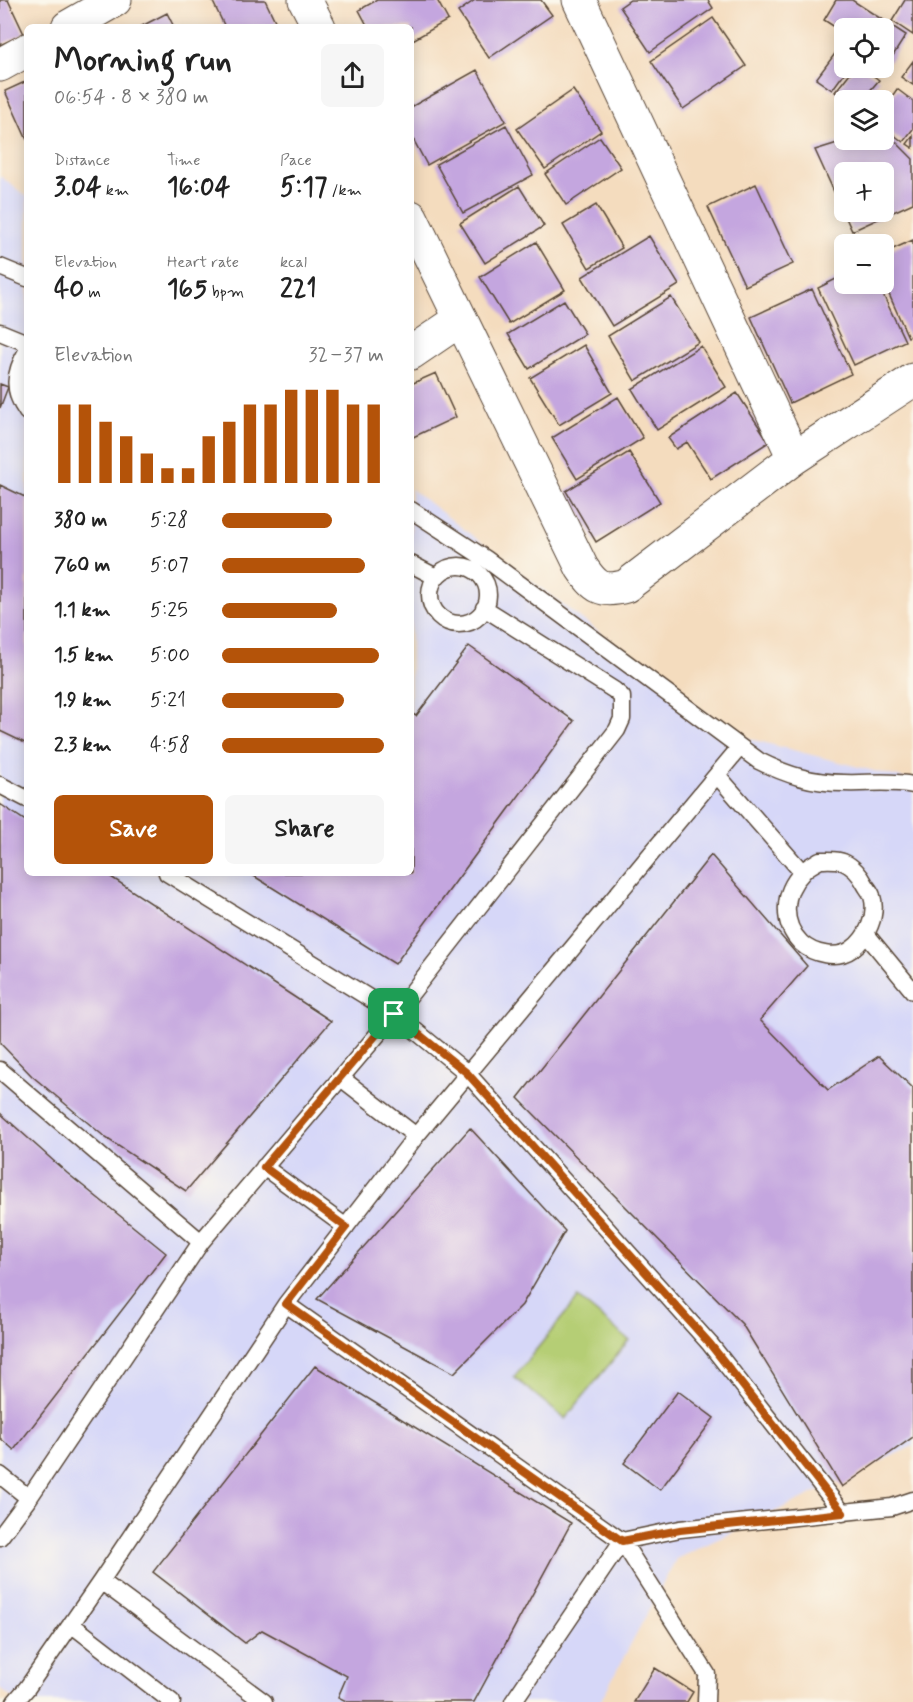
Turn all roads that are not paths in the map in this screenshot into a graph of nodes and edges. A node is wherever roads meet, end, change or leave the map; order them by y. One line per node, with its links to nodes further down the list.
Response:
1 (115, 0): 4 (street)
2 (305, 0): 5 (street)
3 (579, 0): 18 (street)
4 (73, 24)
5 (317, 24)
6 (24, 52): 7 (street)
7 (0, 66)
8 (414, 223): 11 (street)
9 (0, 267): 10 (lane)
10 (24, 277)
11 (461, 319): 14 (street); 18 (street)
12 (0, 332): 13 (lane)
13 (24, 342)
14 (414, 351)
15 (24, 356): 17 (lane)
16 (913, 380): 18 (street)
17 (24, 407)
18 (794, 458)
19 (414, 512): 20 (lane)
20 (481, 565): 22 (lane); 23 (lane); 24 (lane)
21 (414, 566): 22 (lane)
22 (435, 577): 23 (lane)
23 (484, 608): 33 (lane)
24 (740, 747): 25 (lane); 27 (lane)
25 (717, 775): 29 (lane); 35 (lane)
26 (0, 784): 28 (lane)
27 (913, 784)
28 (24, 797)
29 (802, 872): 31 (lane); 31 (lane)
30 (172, 876): 33 (lane)
31 (866, 934): 32 (lane)
32 (913, 991)
33 (394, 1014): 35 (lane); 36 (lane)
34 (0, 1070): 40 (lane)
35 (467, 1073): 37 (lane); 45 (lane)
36 (340, 1078): 37 (lane); 38 (lane)
37 (416, 1136): 39 (lane)
38 (264, 1167): 39 (lane); 40 (lane)
39 (346, 1227): 41 (lane)
40 (201, 1242): 43 (lane)
41 (286, 1304): 47 (lane); 48 (lane)
42 (0, 1475): 43 (lane)
43 (29, 1498): 46 (lane)
44 (913, 1500): 45 (lane)
45 (843, 1513): 47 (lane)
46 (0, 1537)
47 (622, 1541): 53 (lane); 54 (lane)
48 (101, 1581): 49 (lane); 52 (lane)
49 (71, 1624): 50 (lane); 51 (lane)
50 (15, 1702)
51 (172, 1702)
52 (264, 1702)
53 (513, 1702)
54 (706, 1702)

